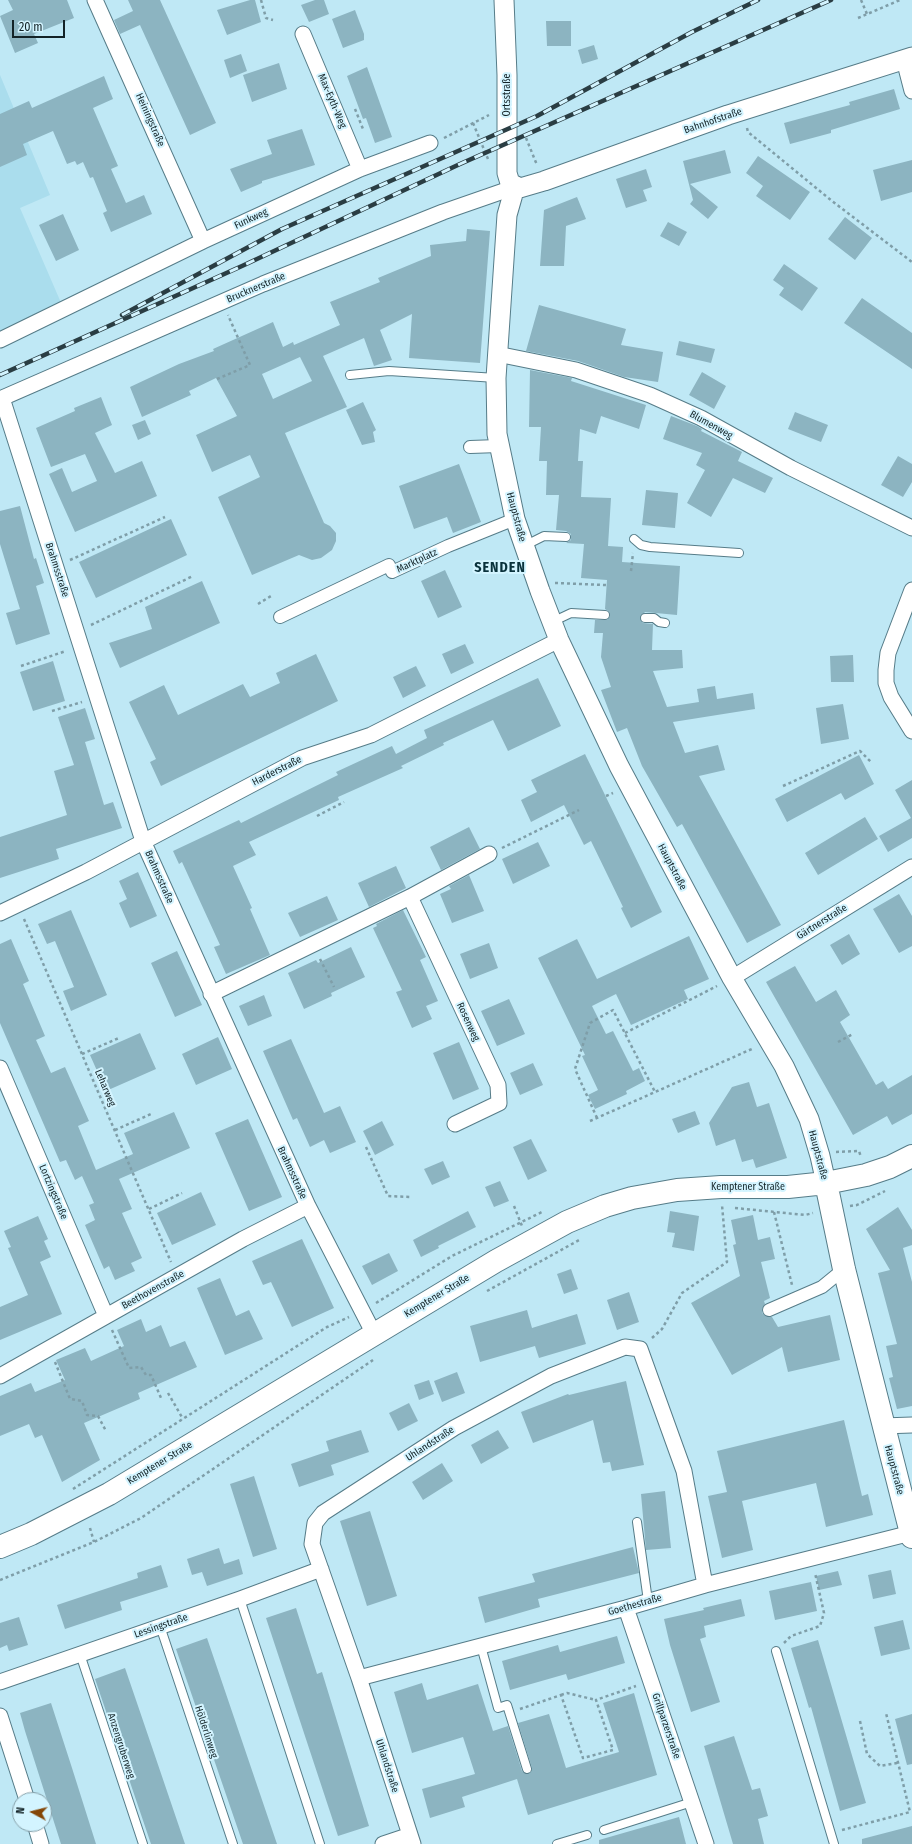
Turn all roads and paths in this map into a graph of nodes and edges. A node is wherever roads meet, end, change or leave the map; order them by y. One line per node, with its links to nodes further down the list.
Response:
1 (95, 0): 19 (street, Heiningstraße)
2 (261, 0): 8 (path)
3 (504, 0): 12 (street, Ortsstraße)
4 (861, 0): 6 (path)
5 (900, 0): 6 (path)
6 (867, 14): 7 (path)
7 (858, 18)
8 (273, 20)
9 (303, 34): 17 (street, Max-Eyth-Weg)
10 (908, 59): 11 (street); 13 (street, Bahnhofstraße)
11 (912, 91)
12 (507, 107): 14 (path); 18 (street, Ortsstraße)
13 (742, 111): 18 (street, Bahnhofstraße); 20 (path)
14 (473, 123): 15 (path); 16 (path)
15 (430, 143): 17 (street, Funkweg)
16 (490, 164)
17 (360, 169): 19 (street, Funkweg)
18 (515, 187): 21 (street, Brucknerstraße); 23 (street, Hauptstraße)
19 (203, 241): 22 (street, Funkweg)
20 (912, 262)
21 (222, 302): 26 (path); 27 (street, Brucknerstraße)
22 (0, 340)
23 (497, 354): 25 (street, Hauptstraße); 32 (street, Blumenweg)
24 (350, 375): 25 (lane)
25 (496, 378): 28 (street, Hauptstraße)
26 (217, 379)
27 (1, 398): 37 (street, Brahmsstraße)
28 (499, 446): 29 (street); 31 (street, Hauptstraße)
29 (470, 447)
30 (165, 517): 37 (path)
31 (515, 519): 35 (street, Hauptstraße); 45 (street, Marktplatz)
32 (912, 528)
33 (566, 536): 35 (lane)
34 (634, 538): 36 (lane)
35 (524, 546): 40 (street, Hauptstraße)
36 (739, 553)
37 (56, 566): 49 (street, Brahmsstraße)
38 (193, 576): 49 (path)
39 (606, 585): 40 (path)
40 (540, 590): 48 (street, Hauptstraße)
41 (912, 590): 54 (street)
42 (272, 596): 43 (path)
43 (258, 604)
44 (604, 615): 48 (lane)
45 (280, 617)
46 (645, 618): 47 (lane)
47 (665, 623)
48 (556, 631): 60 (street, Harderstraße); 67 (street, Hauptstraße)
49 (76, 632): 50 (street, Brahmsstraße)
50 (81, 646): 51 (path); 52 (street, Brahmsstraße)
51 (21, 666)
52 (97, 698): 53 (path); 60 (street, Brahmsstraße)
53 (52, 711)
54 (912, 731)
55 (872, 763): 56 (path)
56 (783, 786)
57 (344, 802): 59 (path)
58 (579, 810): 61 (path)
59 (317, 816)
60 (143, 841): 64 (street, Harderstraße); 69 (street, Brahmsstraße)
61 (489, 854): 63 (street)
62 (912, 867): 67 (street, Gärtnerstraße)
63 (410, 898): 66 (street); 81 (street, Rosenweg)
64 (18, 905): 65 (street, Harderstraße); 75 (path, Leharweg)
65 (0, 913)
66 (313, 944): 68 (path); 69 (street)
67 (732, 978): 70 (path); 73 (street, Hauptstraße)
68 (334, 987)
69 (211, 994): 90 (street, Brahmsstraße)
70 (625, 1033): 77 (path); 79 (path)
71 (853, 1034): 74 (path)
72 (119, 1038): 75 (path)
73 (769, 1041): 77 (path); 85 (street, Hauptstraße)
74 (838, 1042)
75 (82, 1054): 82 (path, Leharweg)
76 (0, 1068): 101 (street, Lortzingstraße)
77 (655, 1092): 79 (path)
78 (152, 1114): 82 (path)
79 (597, 1118): 80 (path)
80 (590, 1121)
81 (455, 1124)
82 (115, 1130): 92 (path, Leharweg)
83 (366, 1148): 88 (path)
84 (912, 1156): 85 (main road, Kemptener Straße)
85 (826, 1183): 89 (main road, Kemptener Straße); 91 (main road, Hauptstraße)
86 (892, 1187): 91 (path)
87 (182, 1193): 92 (path)
88 (411, 1197)
89 (720, 1200): 93 (path); 102 (main road, Kemptener Straße); 104 (path)
90 (308, 1206): 96 (street, Beethovenstraße); 100 (street, Brahmsstraße)
91 (830, 1209): 93 (path); 95 (main road, Hauptstraße)
92 (149, 1210): 96 (path, Leharweg)
93 (774, 1212): 98 (path)
94 (585, 1237): 97 (path)
95 (844, 1270): 98 (street); 111 (main road, Hauptstraße)
96 (178, 1277): 101 (street, Beethovenstraße)
97 (484, 1293)
98 (795, 1299): 99 (street)
99 (769, 1310)
100 (362, 1312): 102 (street, Brahmsstraße); 109 (path)
101 (106, 1316): 103 (street, Beethovenstraße); 108 (path)
102 (374, 1334): 118 (main road, Kemptener Straße)
103 (49, 1348): 106 (street, Beethovenstraße); 112 (path)
104 (640, 1349): 120 (street, Uhlandstraße); 122 (street)
105 (378, 1357): 117 (path)
106 (0, 1376)
107 (168, 1393): 109 (path)
108 (161, 1398)
109 (183, 1419): 113 (path)
110 (912, 1425): 111 (street)
111 (882, 1426): 116 (main road, Hauptstraße)
112 (106, 1431)
113 (71, 1490)
114 (637, 1522): 124 (lane)
115 (90, 1528): 117 (path)
116 (911, 1535): 119 (street, Goethestraße)
117 (94, 1542): 121 (path)
118 (0, 1547)
119 (811, 1558): 122 (street, Goethestraße); 128 (path)
120 (321, 1569): 123 (street, Lessingstraße); 130 (street, Uhlandstraße)
121 (0, 1580)
122 (705, 1585): 124 (street, Goethestraße)
123 (240, 1599): 126 (street, Lessingstraße); 151 (lane)
124 (648, 1601): 125 (street, Goethestraße)
125 (626, 1608): 127 (street, Goethestraße); 131 (street, Grillparzerstraße)
126 (160, 1626): 129 (street, Lessingstraße); 150 (lane, Hölderlinweg)
127 (481, 1646): 130 (street, Goethestraße); 135 (lane)
128 (776, 1650): 155 (lane)
129 (80, 1654): 132 (street, Lessingstraße); 149 (lane, Anzengruberweg)
130 (359, 1678): 147 (street, Uhlandstraße)
131 (651, 1681): 134 (path); 142 (street, Grillparzerstraße)
132 (0, 1682)
133 (561, 1695): 134 (path); 134 (path); 135 (path)
134 (596, 1700)
135 (510, 1713): 140 (lane)
136 (886, 1713): 139 (path)
137 (0, 1716): 141 (street)
138 (860, 1721): 139 (path)
139 (897, 1762): 144 (path)
140 (527, 1769)
141 (24, 1792)
142 (692, 1802): 143 (lane); 154 (street, Grillparzerstraße)
143 (604, 1830)
144 (843, 1830)
145 (37, 1832): 148 (street)
146 (587, 1835): 153 (lane)
147 (411, 1840): 152 (street)
148 (41, 1844)
149 (143, 1844)
150 (232, 1844)
151 (320, 1844)
152 (383, 1844)
153 (557, 1844)
154 (706, 1844)
155 (834, 1844)

